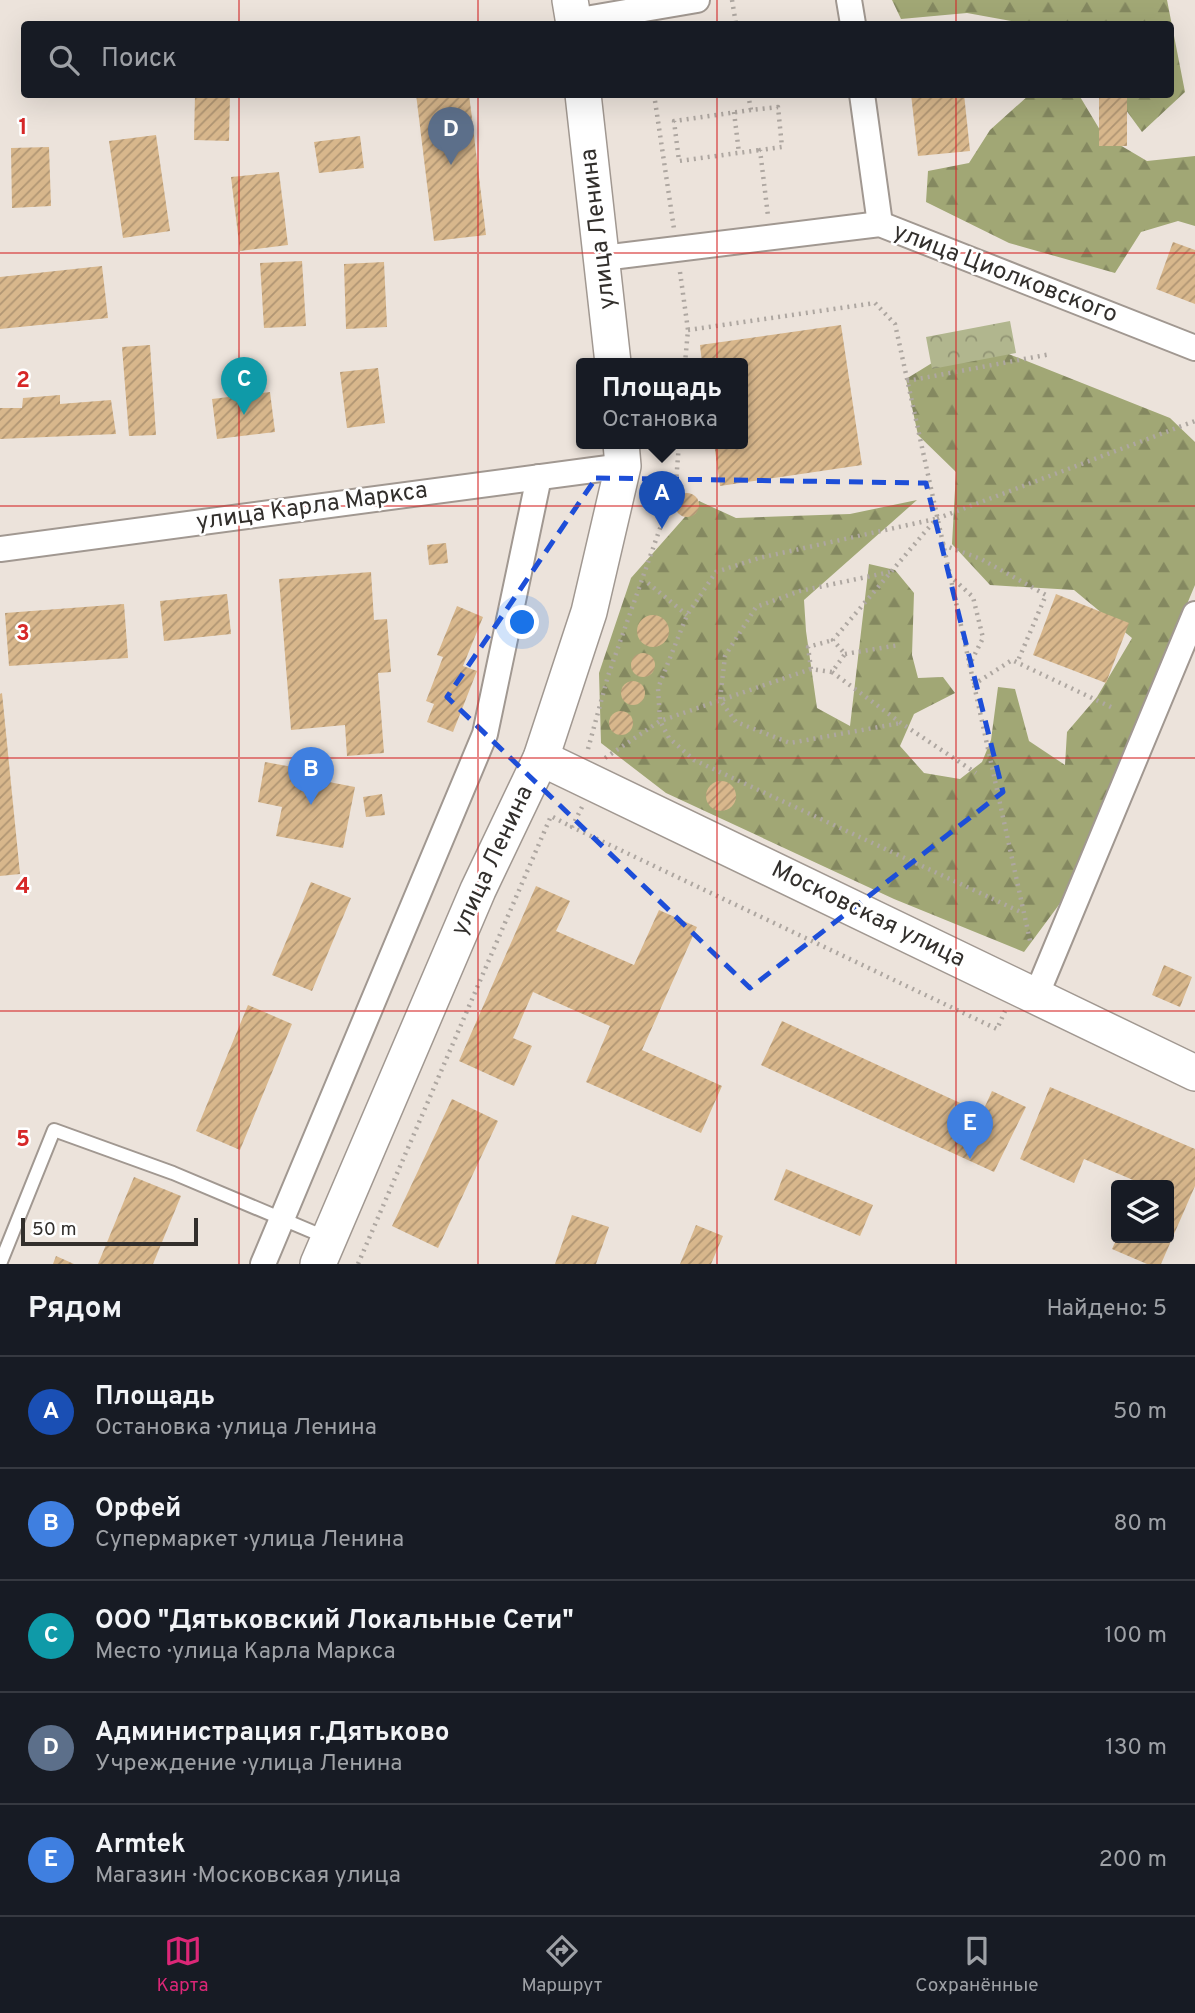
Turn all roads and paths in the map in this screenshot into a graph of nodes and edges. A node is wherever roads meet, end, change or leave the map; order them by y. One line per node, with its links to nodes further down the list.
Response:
1 (697, 0): 4 (street)
2 (732, 0): 5 (path)
3 (849, 0): 6 (street)
4 (573, 15)
5 (736, 21)
6 (852, 21)
7 (583, 98): 16 (main road, улица Ленина)
8 (749, 98): 10 (path)
9 (863, 98): 14 (street)
10 (751, 110): 11 (path); 12 (path)
11 (734, 113): 13 (path); 13 (path)
12 (760, 150): 13 (path); 15 (path)
13 (739, 153)
14 (880, 224): 15 (street, улица Циолковского); 18 (street, улица Циолковского)
15 (771, 237): 16 (street, улица Циолковского)
16 (603, 258): 20 (main road, улица Ленина)
17 (688, 330): 21 (path)
18 (1195, 348)
19 (1051, 354): 21 (path)
20 (613, 358)
21 (907, 381): 26 (path)
22 (1195, 421): 26 (path)
23 (679, 449): 44 (path)
24 (622, 455): 25 (street, улица Карла Маркса); 46 (main road, улица Ленина)
25 (539, 477): 28 (street, улица Карла Маркса); 53 (street)
26 (936, 519): 27 (path); 29 (path); 33 (path)
27 (942, 544): 30 (path); 37 (path)
28 (0, 549)
29 (891, 572): 34 (path); 42 (path)
30 (949, 575): 38 (path); 38 (path)
31 (649, 583): 33 (path)
32 (1195, 614): 51 (street)
33 (687, 615): 44 (path)
34 (833, 640): 36 (path); 39 (path)
35 (899, 645): 36 (path)
36 (845, 654): 40 (path)
37 (1017, 663): 41 (path); 43 (path)
38 (969, 666): 41 (path)
39 (811, 669): 40 (path); 42 (path)
40 (832, 672): 45 (path)
41 (973, 685): 50 (path)
42 (720, 700): 44 (path); 45 (path)
43 (1114, 708)
44 (660, 721): 50 (path)
45 (901, 723): 47 (path)
46 (541, 758): 48 (main road, Московская улица); 54 (main road, улица Ленина)
47 (976, 774)
48 (594, 784): 49 (path); 51 (main road, Московская улица)
49 (572, 827): 51 (path); 57 (path)
50 (1023, 912): 51 (path)
51 (1026, 991): 52 (main road, Московская улица)
52 (1195, 1073)
53 (282, 1219): 54 (lane); 55 (lane); 56 (street)
54 (324, 1251)
55 (0, 1264)
56 (262, 1264)
57 (358, 1264)

